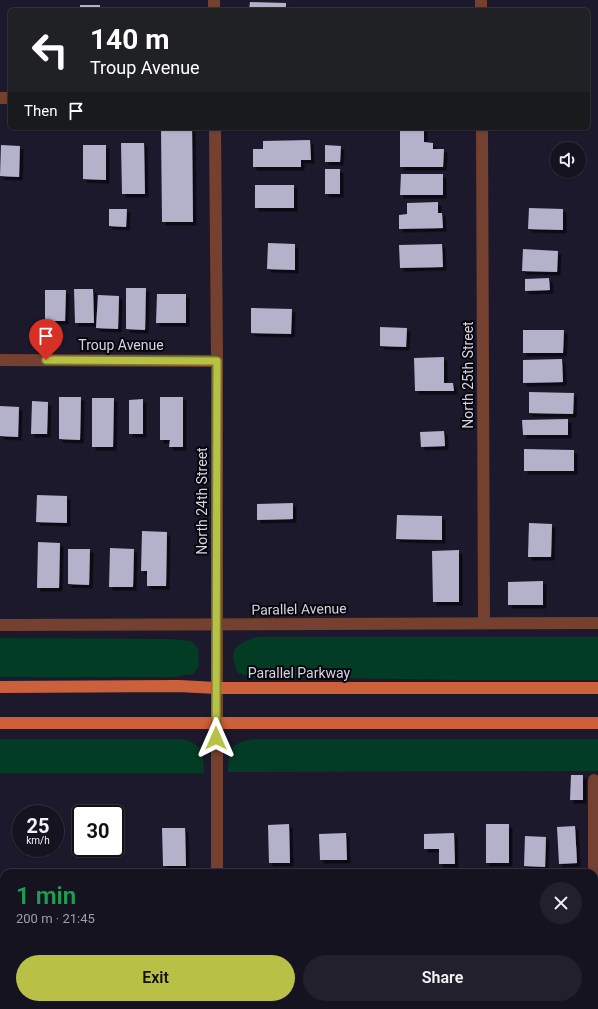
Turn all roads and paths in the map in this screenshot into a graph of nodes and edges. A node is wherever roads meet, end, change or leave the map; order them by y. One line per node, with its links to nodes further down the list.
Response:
1 (215, 130): 4 (street, North 24th Street)
2 (482, 130): 5 (street, North 25th Street)
3 (0, 360): 4 (street, Troup Avenue)
4 (217, 361): 7 (street, North 24th Street)
5 (484, 622): 6 (street, Parallel Avenue); 7 (street, Parallel Avenue)
6 (598, 623)
7 (216, 624): 8 (street, Parallel Avenue); 10 (street, North 24th Street)
8 (0, 625)
9 (0, 686): 10 (main road, Parallel Parkway)
10 (216, 688): 11 (main road, Parallel Parkway); 14 (street, North 24th Street)
11 (598, 688)
12 (0, 723): 14 (main road)
13 (598, 723): 14 (main road)
14 (216, 724): 16 (street, North 24th Street)
15 (594, 780): 17 (street)
16 (217, 869)
17 (594, 869)

